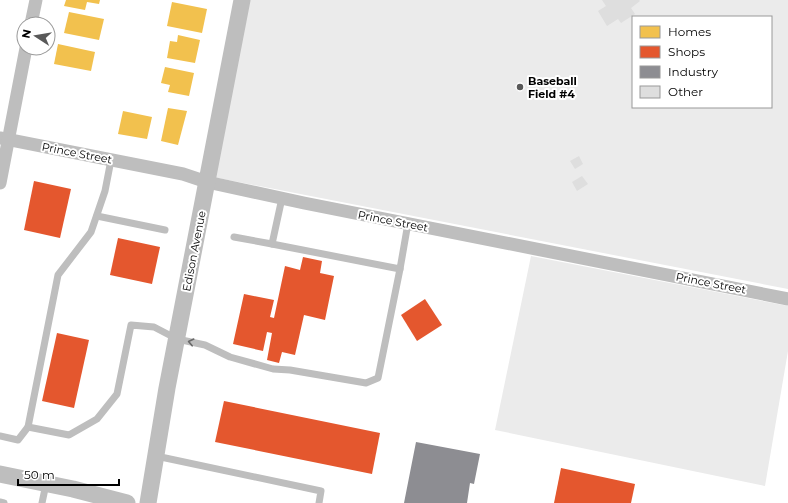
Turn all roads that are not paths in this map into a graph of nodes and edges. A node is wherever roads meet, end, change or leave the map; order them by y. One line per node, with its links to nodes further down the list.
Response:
1 (36, 0): 3 (street)
2 (242, 0): 7 (street, Edison Avenue)
3 (33, 16)
4 (24, 56): 5 (street)
5 (4, 139): 6 (street, Prince Street); 8 (street)
6 (111, 160): 7 (street, Prince Street); 10 (lane)
7 (207, 182): 9 (street, Prince Street); 17 (street, Edison Avenue)
8 (0, 183)
9 (282, 198): 11 (street, Prince Street); 14 (lane)
10 (97, 216): 12 (lane); 18 (lane)
11 (408, 224): 15 (lane); 16 (street, Prince Street)
12 (165, 230)
13 (234, 237): 14 (lane)
14 (272, 244): 15 (lane)
15 (400, 269): 17 (lane, one-way to 17)
16 (788, 298)
17 (177, 339): 18 (lane); 20 (street, Edison Avenue)
18 (28, 427): 19 (lane)
19 (0, 436)
20 (156, 456): 27 (street, Edison Avenue); 28 (lane)
21 (0, 474): 22 (street)
22 (46, 483): 25 (lane); 26 (street)
23 (0, 502): 24 (lane)
24 (4, 503)
25 (42, 503)
26 (127, 503)
27 (148, 503)
28 (319, 503)

